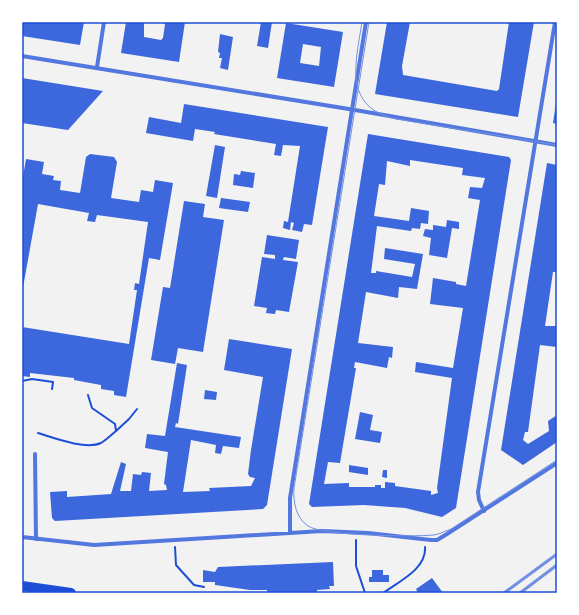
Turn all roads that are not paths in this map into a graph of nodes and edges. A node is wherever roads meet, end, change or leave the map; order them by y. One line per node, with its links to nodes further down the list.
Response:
1 (104, 22): 5 (street)
2 (366, 22): 6 (street)
3 (555, 22): 7 (street)
4 (22, 56): 5 (street)
5 (97, 68): 6 (street)
6 (352, 109): 7 (street); 12 (street)
7 (536, 142): 8 (street); 11 (street)
8 (557, 145)
9 (35, 454): 14 (street)
10 (557, 463): 11 (street)
11 (484, 510): 12 (street)
12 (290, 533): 14 (street)
13 (22, 537): 14 (street)
14 (36, 539)
15 (22, 586): 16 (main road)
16 (71, 593)

